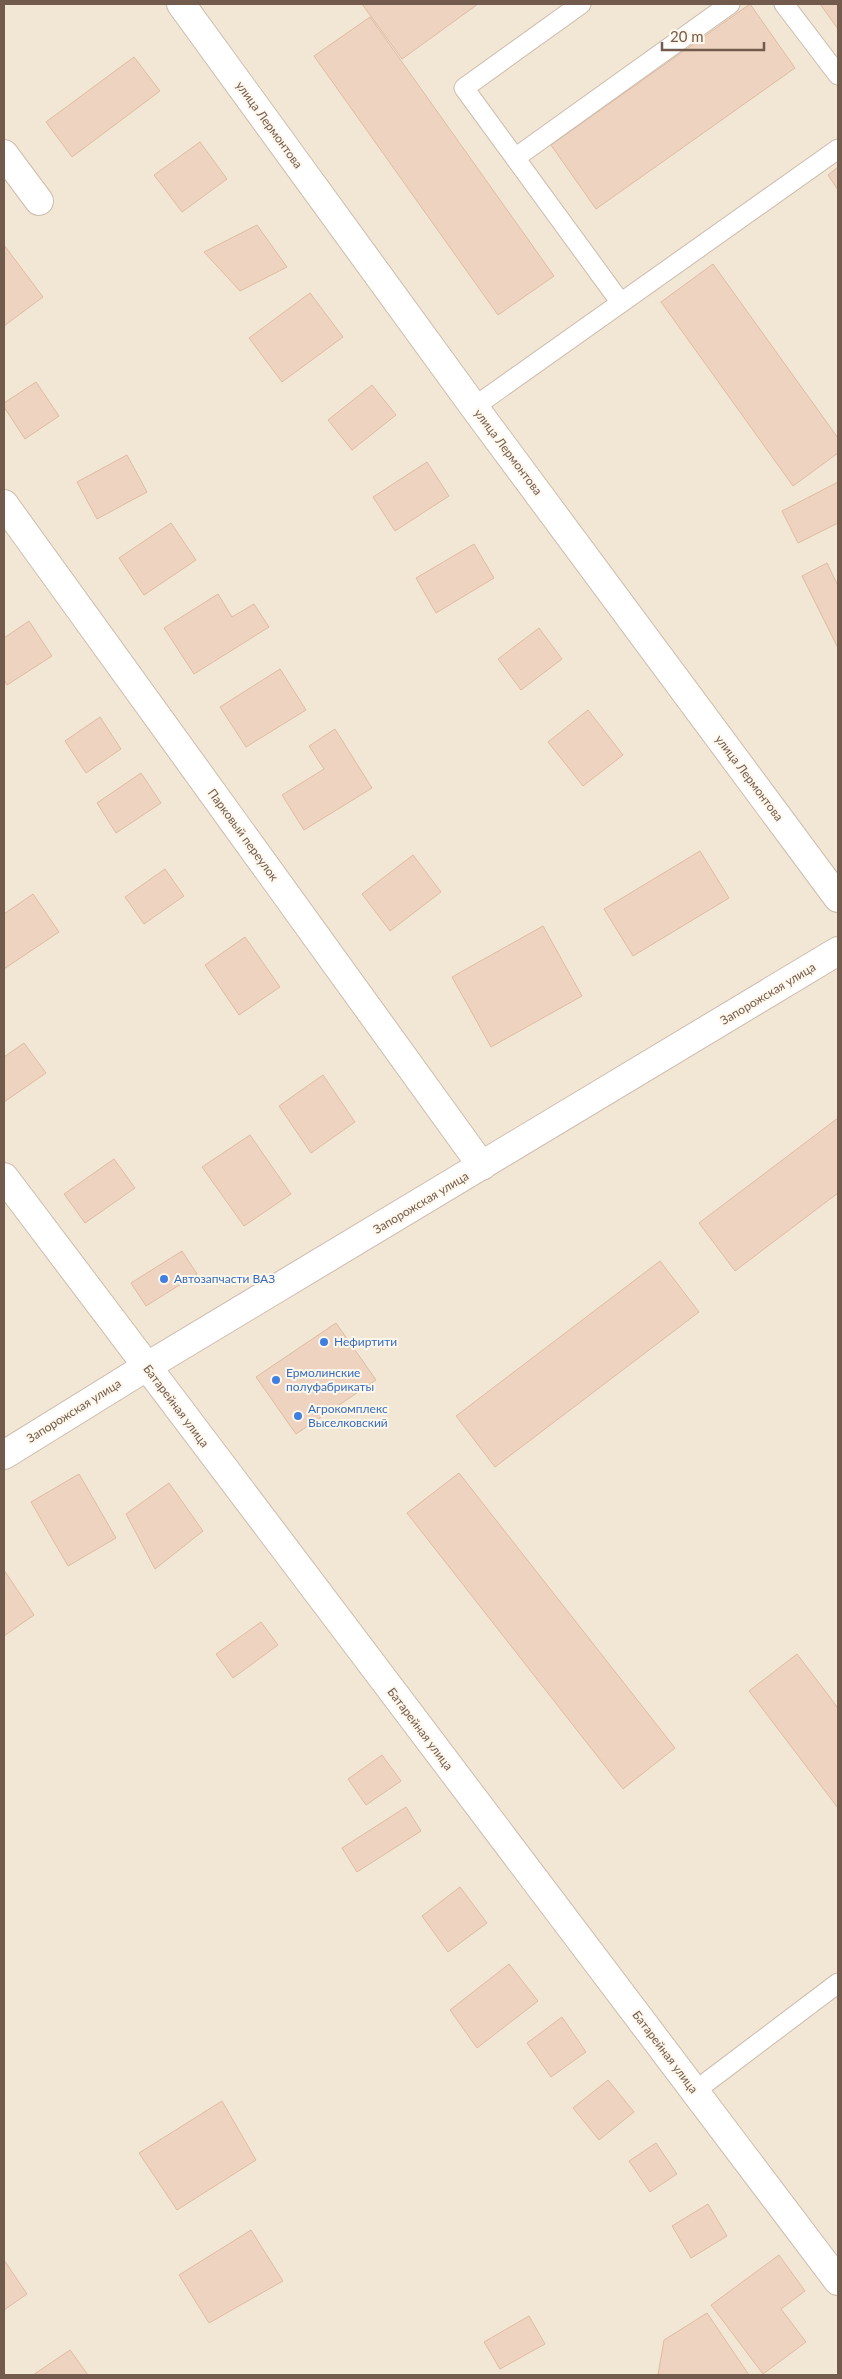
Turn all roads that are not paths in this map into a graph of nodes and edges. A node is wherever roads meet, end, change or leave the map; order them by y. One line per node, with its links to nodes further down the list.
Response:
1 (181, 4): 11 (street, улица Лермонтова)
2 (580, 4): 8 (lane)
3 (730, 4): 8 (lane)
4 (784, 4): 5 (lane)
5 (838, 75)
6 (838, 150): 10 (lane)
7 (4, 154): 9 (street)
8 (515, 158): 10 (lane)
9 (39, 201)
10 (621, 303): 11 (lane)
11 (474, 407): 13 (street, улица Лермонтова)
12 (4, 504): 15 (street, Парковый переулок)
13 (838, 898)
14 (838, 951): 15 (street, Запорожская улица)
15 (482, 1166): 17 (street, Запорожская улица)
16 (4, 1176): 17 (street, Батарейная улица)
17 (146, 1367): 18 (street, Запорожская улица); 20 (street, Батарейная улица)
18 (4, 1455)
19 (838, 1983): 20 (lane)
20 (695, 2091): 21 (street, Батарейная улица)
21 (838, 2281)

